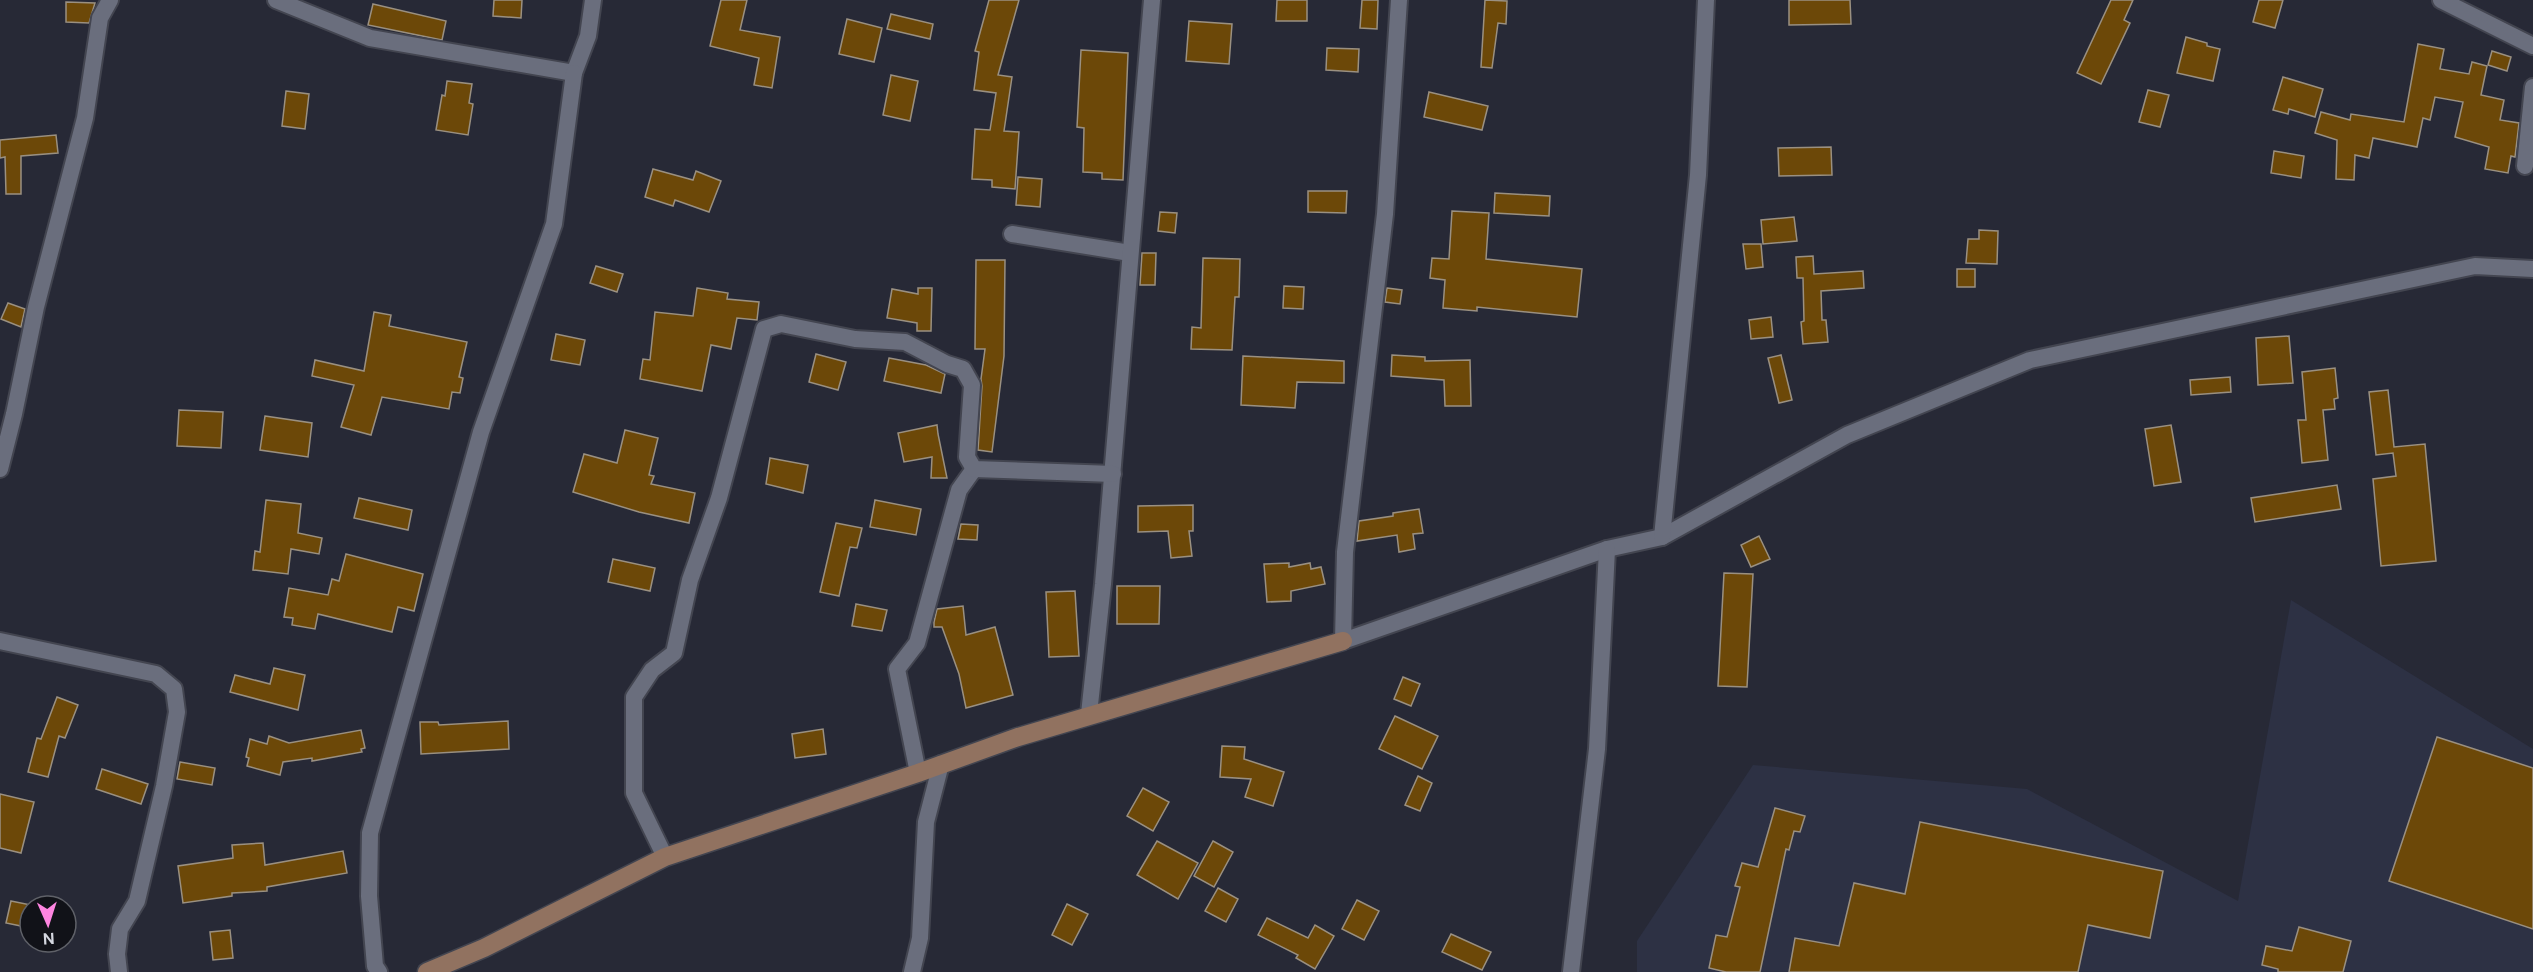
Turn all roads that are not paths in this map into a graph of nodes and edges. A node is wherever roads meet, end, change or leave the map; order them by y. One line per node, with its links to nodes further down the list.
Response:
1 (110, 0): 15 (street)
2 (276, 0): 9 (street)
3 (593, 0): 9 (street)
4 (1152, 0): 13 (street)
5 (1399, 0): 22 (street)
6 (1706, 0): 19 (street)
7 (2441, 0): 8 (street)
8 (2533, 46)
9 (574, 73): 28 (street)
10 (2533, 87): 11 (street)
11 (2525, 166)
12 (1012, 234): 13 (street)
13 (1130, 253): 18 (street)
14 (2533, 269): 19 (street)
15 (7, 412): 16 (street)
16 (0, 469)
17 (974, 469): 18 (street); 25 (street); 26 (street)
18 (1113, 474): 23 (street)
19 (1662, 537): 20 (street)
20 (1607, 549): 22 (street); 31 (street)
21 (0, 640): 27 (street)
22 (1343, 641): 23 (street)
23 (1089, 714): 24 (street)
24 (941, 764): 25 (street); 30 (street)
25 (918, 773): 26 (street)
26 (665, 857): 29 (street)
27 (119, 972)
28 (379, 972)
29 (427, 972)
30 (912, 972)
31 (1570, 972)

